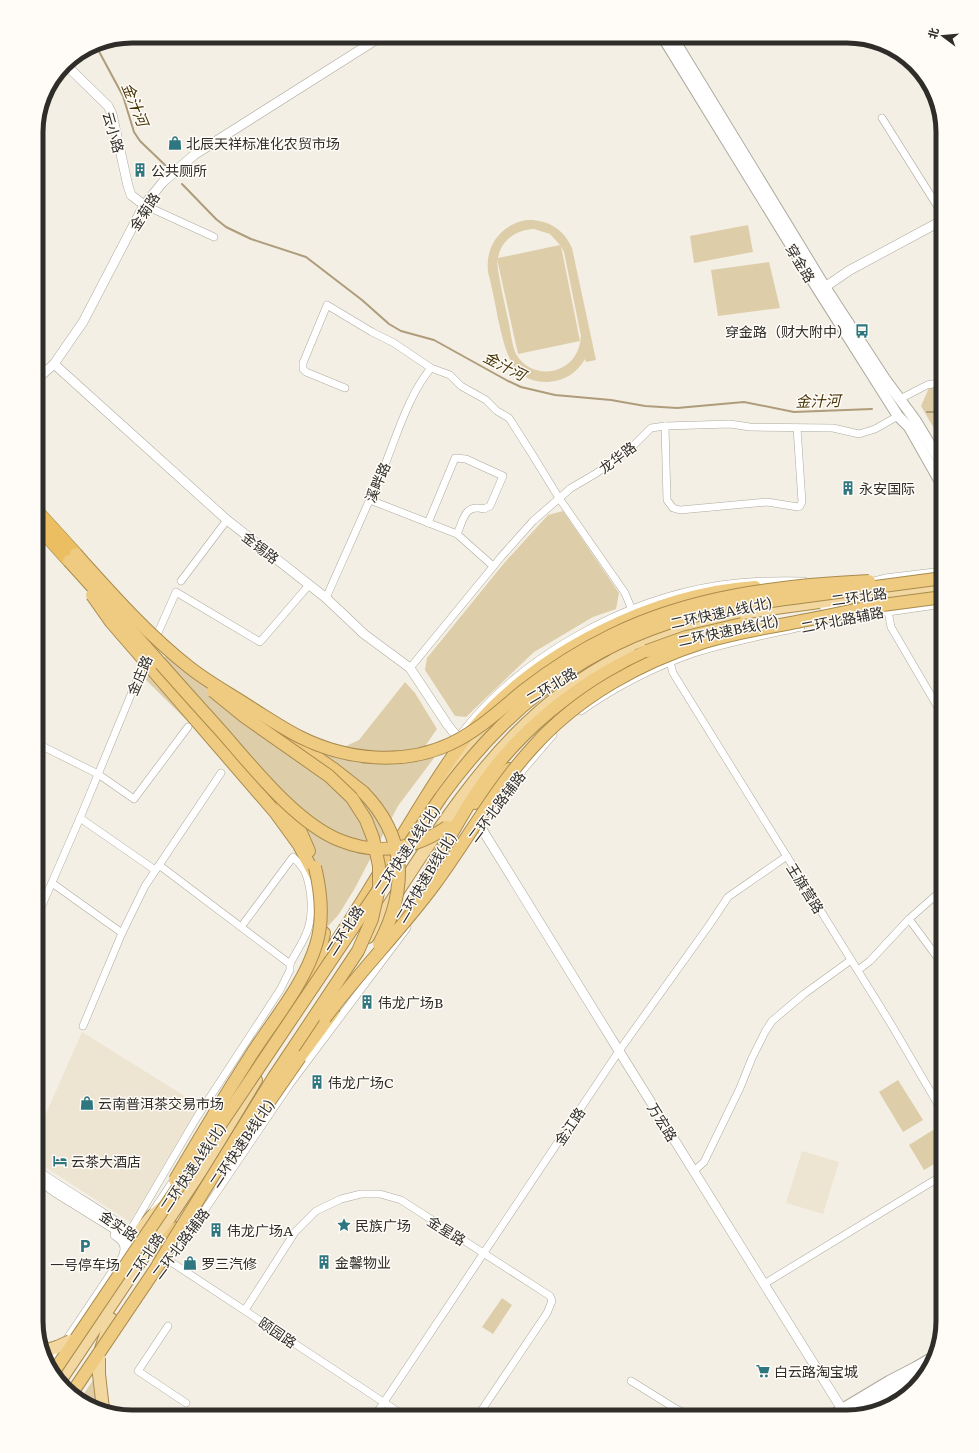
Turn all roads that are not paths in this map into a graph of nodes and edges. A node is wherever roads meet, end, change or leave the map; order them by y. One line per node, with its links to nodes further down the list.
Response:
1 (371, 43): 7 (street, 金菊路)
2 (666, 43): 17 (main road, 穿金路)
3 (676, 43): 10 (main road, 穿金路)
4 (70, 68): 7 (street, 云小路)
5 (882, 118): 6 (street)
6 (936, 204)
7 (144, 205): 9 (street, 云小路); 11 (street, 金菊路)
8 (936, 224): 10 (street)
9 (214, 237)
10 (825, 287): 16 (main road, 穿金路)
11 (54, 364): 13 (street, 金菊路); 25 (street, 金锡路)
12 (432, 368): 15 (street); 22 (street); 23 (street, 溪畔路)
13 (43, 374)
14 (936, 383): 16 (street)
15 (345, 388)
16 (900, 399): 20 (main road, 穿金路)
17 (898, 416): 19 (street, 龙华路); 21 (main road, 穿金路)
18 (665, 426): 19 (street, 龙华路); 19 (street); 22 (street, 龙华路)
19 (797, 428)
20 (936, 454)
21 (936, 475)
22 (559, 498): 30 (street, 龙华路); 44 (street)
23 (370, 500): 26 (street); 40 (street, 溪畔路)
24 (43, 519): 29 (highway)
25 (227, 520): 33 (street); 35 (street, 金锡路)
26 (428, 523): 28 (street); 28 (street)
27 (43, 530): 29 (highway)
28 (457, 534): 30 (street)
29 (73, 557): 45 (highway, bridge); 55 (highway, bridge); 74 (highway, bridge)
30 (493, 566): 47 (street, 龙华路)
31 (936, 573): 32 (street)
32 (885, 579): 41 (street); 44 (street)
33 (181, 581)
34 (815, 584): 36 (highway, bridge); 48 (highway, bridge); 64 (highway, bridge)
35 (309, 585): 40 (street, 金锡路); 56 (street, 金庄路)
36 (936, 586)
37 (936, 586): 89 (highway, 二环快速A线(北), bridge)
38 (936, 587): 41 (main road, 二环北路)
39 (936, 588): 43 (highway, 二环快速B线(北), bridge)
40 (326, 598): 47 (street, 金锡路)
41 (822, 604): 43 (street); 64 (main road, 二环北路); 80 (main road, 二环北路)
42 (936, 604): 43 (street, 二环北路辅路)
43 (885, 608): 46 (street, 二环北路辅路); 49 (street); 51 (highway, bridge); 88 (highway, 二环快速B线(北), bridge)
44 (632, 610): 52 (street)
45 (140, 624): 48 (highway, bridge); 88 (highway, bridge)
46 (670, 662): 58 (street, 二环北路辅路); 59 (street, 王旗营路)
47 (410, 668): 52 (street, 金锡路)
48 (204, 678): 72 (highway, bridge)
49 (936, 704)
50 (188, 727): 56 (street)
51 (542, 737): 55 (highway, bridge); 72 (highway, bridge)
52 (458, 738): 64 (street)
53 (43, 746): 56 (street)
54 (221, 773): 60 (street)
55 (258, 773): 89 (highway, bridge)
56 (98, 774): 57 (street, 金庄路)
57 (80, 818): 60 (street); 61 (street, 金庄路)
58 (480, 826): 75 (street, 万宏路); 88 (street, 二环北路辅路)
59 (787, 856): 69 (street, 王旗营路); 75 (street, 金江路)
60 (157, 868): 66 (street); 67 (street)
61 (52, 883): 63 (street, 金庄路); 67 (street)
62 (936, 895): 65 (street)
63 (43, 896)
64 (354, 913): 74 (main road, 二环北路)
65 (909, 919): 68 (street); 71 (street)
66 (241, 927): 70 (street); 70 (street)
67 (122, 933): 73 (street)
68 (936, 956)
69 (851, 960): 71 (street, 王旗营路); 77 (street)
70 (290, 964): 84 (street)
71 (858, 970): 76 (street, 王旗营路)
72 (351, 984): 80 (highway, bridge)
73 (83, 1026)
74 (287, 1027): 80 (main road, 二环北路); 84 (street)
75 (619, 1052): 77 (street, 万宏路); 86 (street, 金江路)
76 (936, 1101)
77 (694, 1172): 90 (street, 万宏路)
78 (43, 1175): 84 (street, 金实路)
79 (936, 1179): 90 (street)
80 (202, 1182): 83 (highway); 84 (main road); 85 (main road, 二环北路)
81 (43, 1183): 82 (street, 金实路)
82 (75, 1204): 84 (street, 金实路); 87 (street)
83 (192, 1208): 85 (highway); 88 (main road)
84 (135, 1234): 85 (street, 金实路); 87 (street)
85 (153, 1250): 88 (street, 颐园路); 92 (main road, 二环北路)
86 (483, 1253): 91 (street, 金星路); 104 (street, 金江路); 111 (street, 金星路)
87 (124, 1254): 95 (street)
88 (165, 1259): 91 (street, 颐园路); 103 (highway, 二环快速B线(北), bridge)
89 (114, 1282): 97 (highway, 二环快速A线(北), bridge)
90 (764, 1284): 113 (street, 万宏路)
91 (245, 1310): 104 (street, 颐园路)
92 (108, 1316): 94 (main road, bridge); 98 (main road, 二环北路); 106 (main road, bridge)
93 (168, 1326): 105 (street)
94 (48, 1350)
95 (53, 1360)
96 (926, 1362): 107 (main road)
97 (57, 1368)
98 (70, 1372): 100 (main road, 二环北路); 101 (main road, 二环北路)
99 (919, 1373): 108 (main road)
100 (64, 1378)
101 (67, 1381)
102 (631, 1381): 112 (street)
103 (76, 1390)
104 (383, 1402): 109 (street, 金江路); 110 (street, 颐园路)
105 (186, 1403)
106 (102, 1404)
107 (853, 1409)
108 (856, 1409)
109 (378, 1410)
110 (395, 1410)
111 (482, 1410)
112 (679, 1410)
113 (843, 1410)

